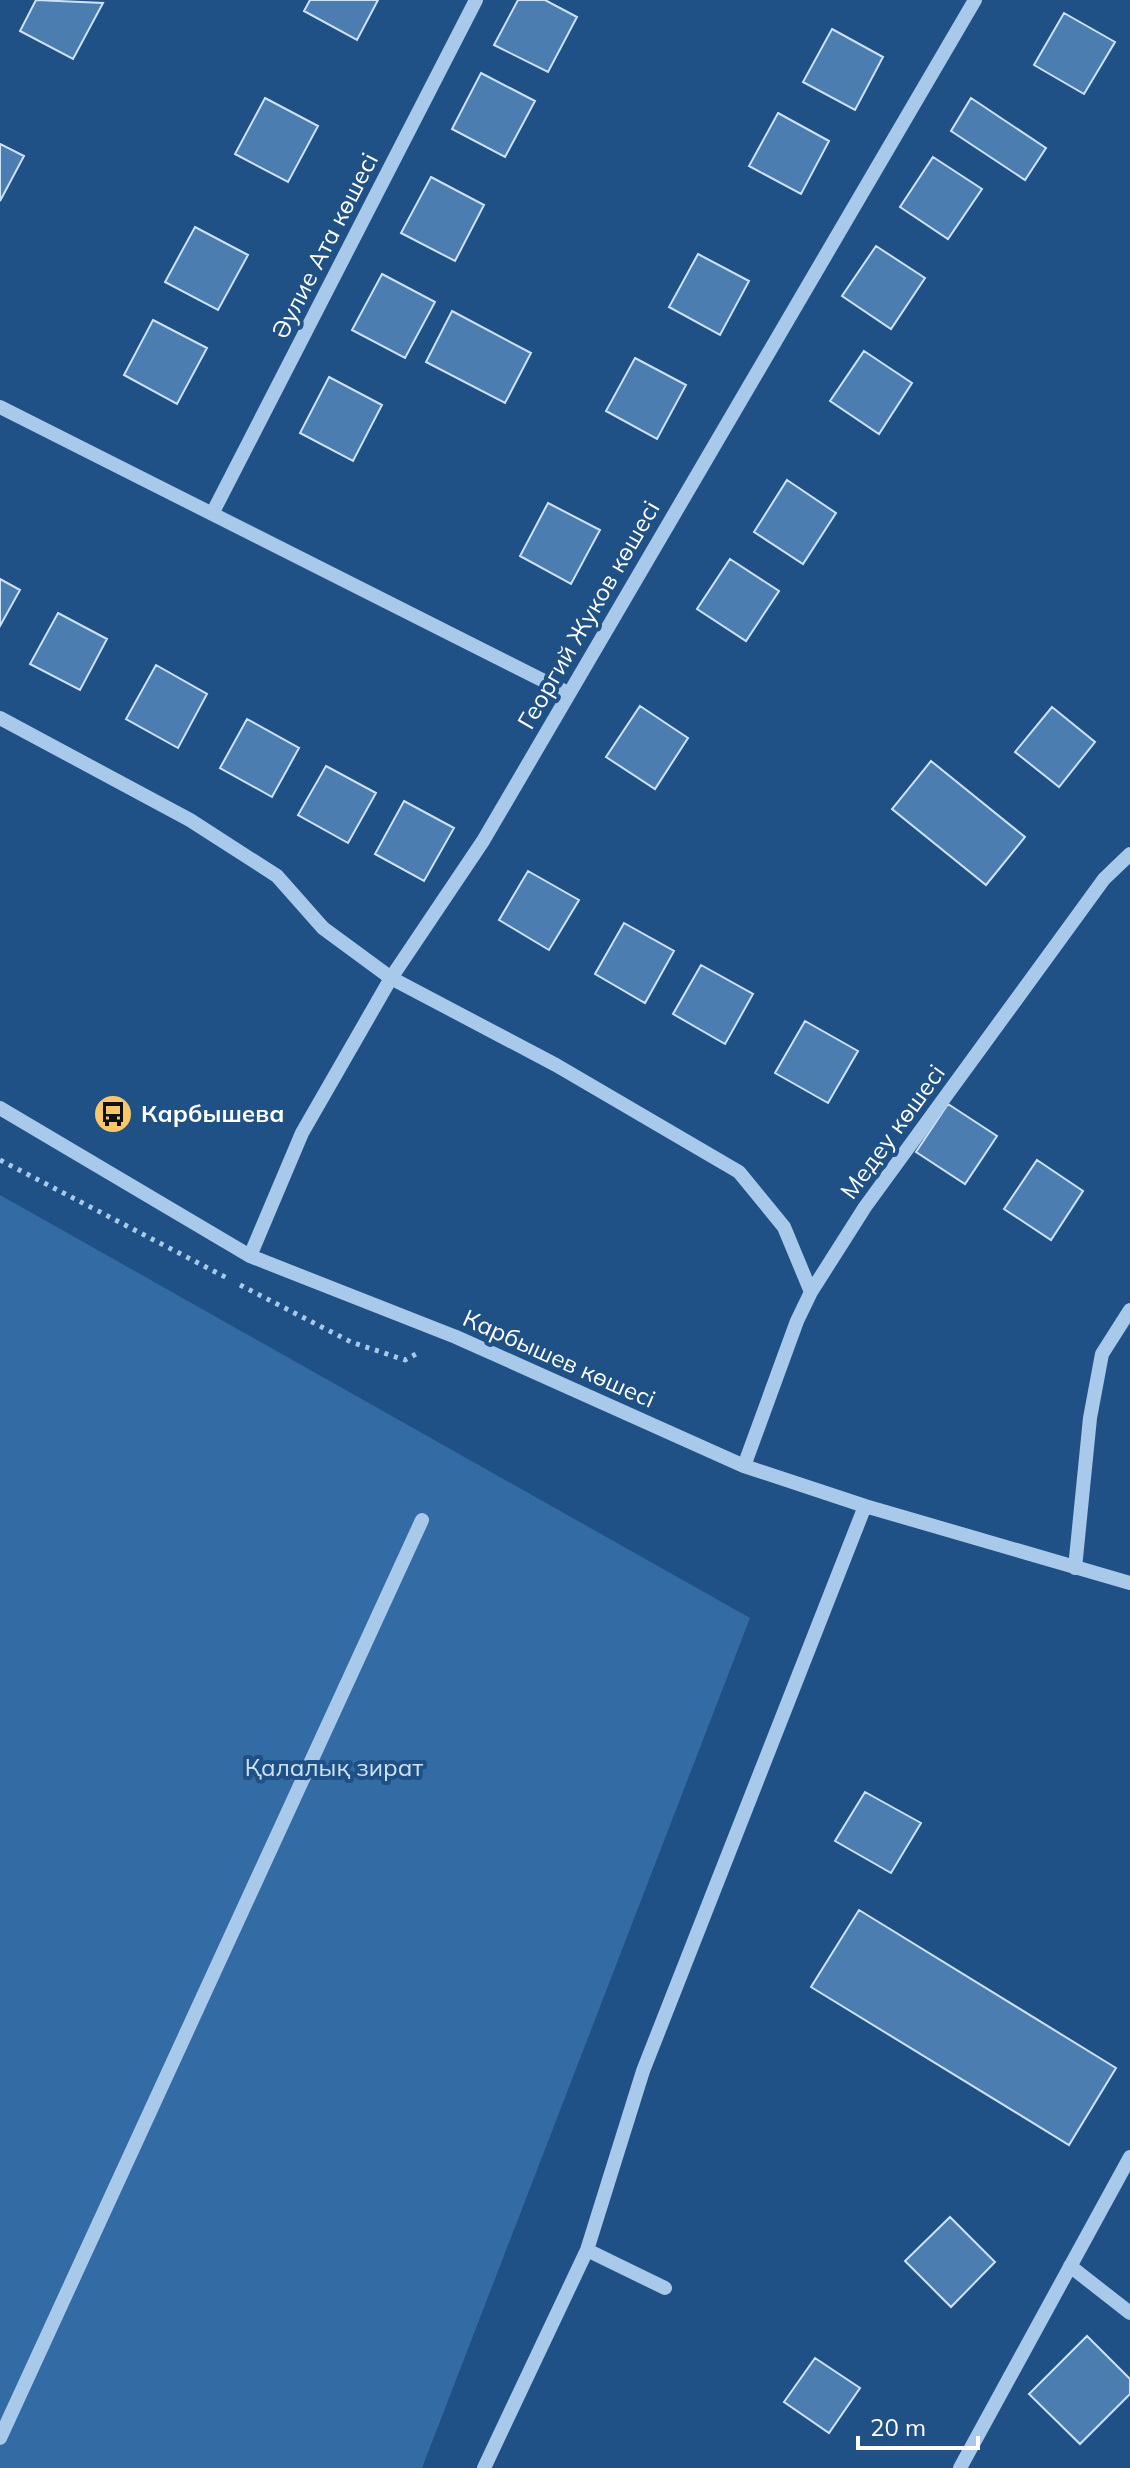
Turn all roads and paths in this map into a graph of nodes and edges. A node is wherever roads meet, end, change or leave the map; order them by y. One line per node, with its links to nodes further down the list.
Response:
1 (476, 0): 4 (street, Әулие Ата көшесі)
2 (975, 0): 5 (street, Георгий Жуков көшесі)
3 (0, 407): 4 (street)
4 (213, 512): 5 (street)
5 (568, 693): 8 (street, Георгий Жуков көшесі)
6 (0, 718): 8 (street)
7 (1130, 854): 11 (street, Медеу көшесі)
8 (391, 978): 10 (street, Георгий Жуков көшесі); 11 (street)
9 (0, 1108): 10 (street, Карбышев көшесі)
10 (250, 1256): 13 (street, Карбышев көшесі)
11 (811, 1292): 13 (street, Медеу көшесі)
12 (1130, 1310): 16 (street)
13 (744, 1466): 14 (street, Карбышев көшесі)
14 (865, 1506): 16 (street, Карбышев көшесі); 19 (street)
15 (422, 1520): 23 (street)
16 (1075, 1568): 17 (street, Карбышев көшесі)
17 (1130, 1583)
18 (1130, 2157): 20 (street)
19 (587, 2250): 21 (street); 24 (street)
20 (1070, 2266): 22 (street); 25 (street)
21 (665, 2288)
22 (1130, 2313)
23 (0, 2438)
24 (484, 2468)
25 (960, 2468)

